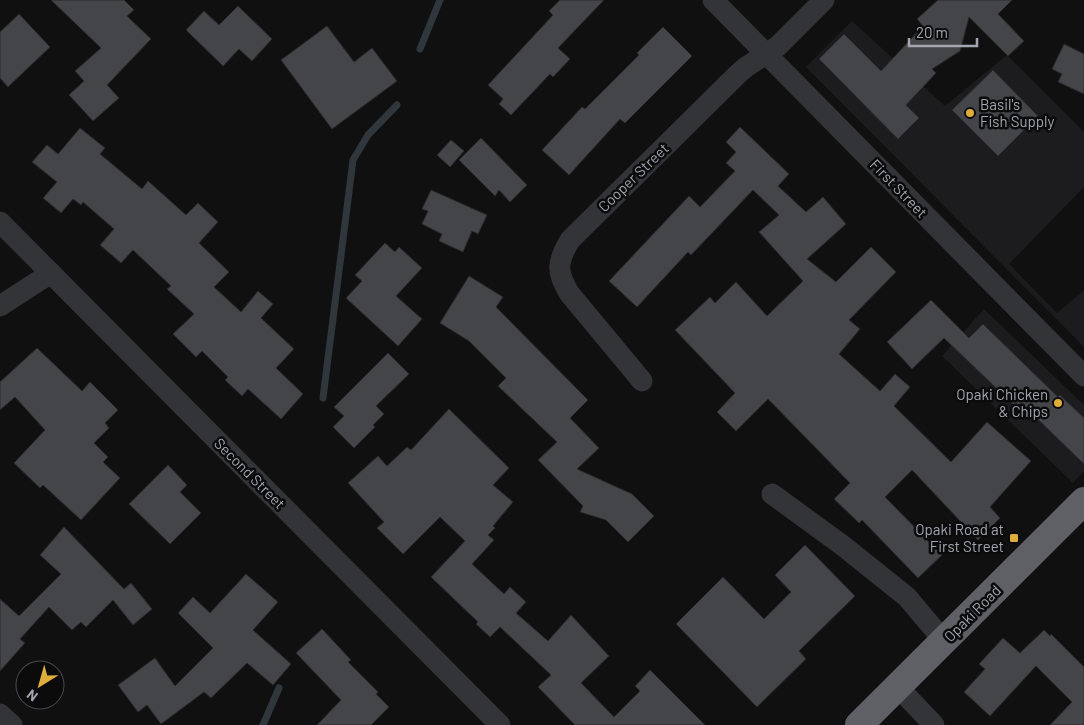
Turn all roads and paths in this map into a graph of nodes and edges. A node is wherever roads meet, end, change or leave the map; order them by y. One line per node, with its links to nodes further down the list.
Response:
1 (713, 0): 3 (street, First Street)
2 (824, 0): 3 (street, Cooper Street)
3 (767, 53): 7 (street, First Street); 8 (street, Cooper Street)
4 (0, 222): 5 (street, Second Street)
5 (52, 273): 6 (street); 13 (street, Second Street)
6 (0, 306)
7 (1084, 376)
8 (642, 381)
9 (772, 494): 11 (street)
10 (1084, 501): 11 (highway, Opaki Road)
11 (944, 641): 12 (highway, Opaki Road)
12 (897, 686): 14 (highway, Opaki Road); 15 (street)
13 (500, 725)
14 (859, 725)
15 (934, 725)

